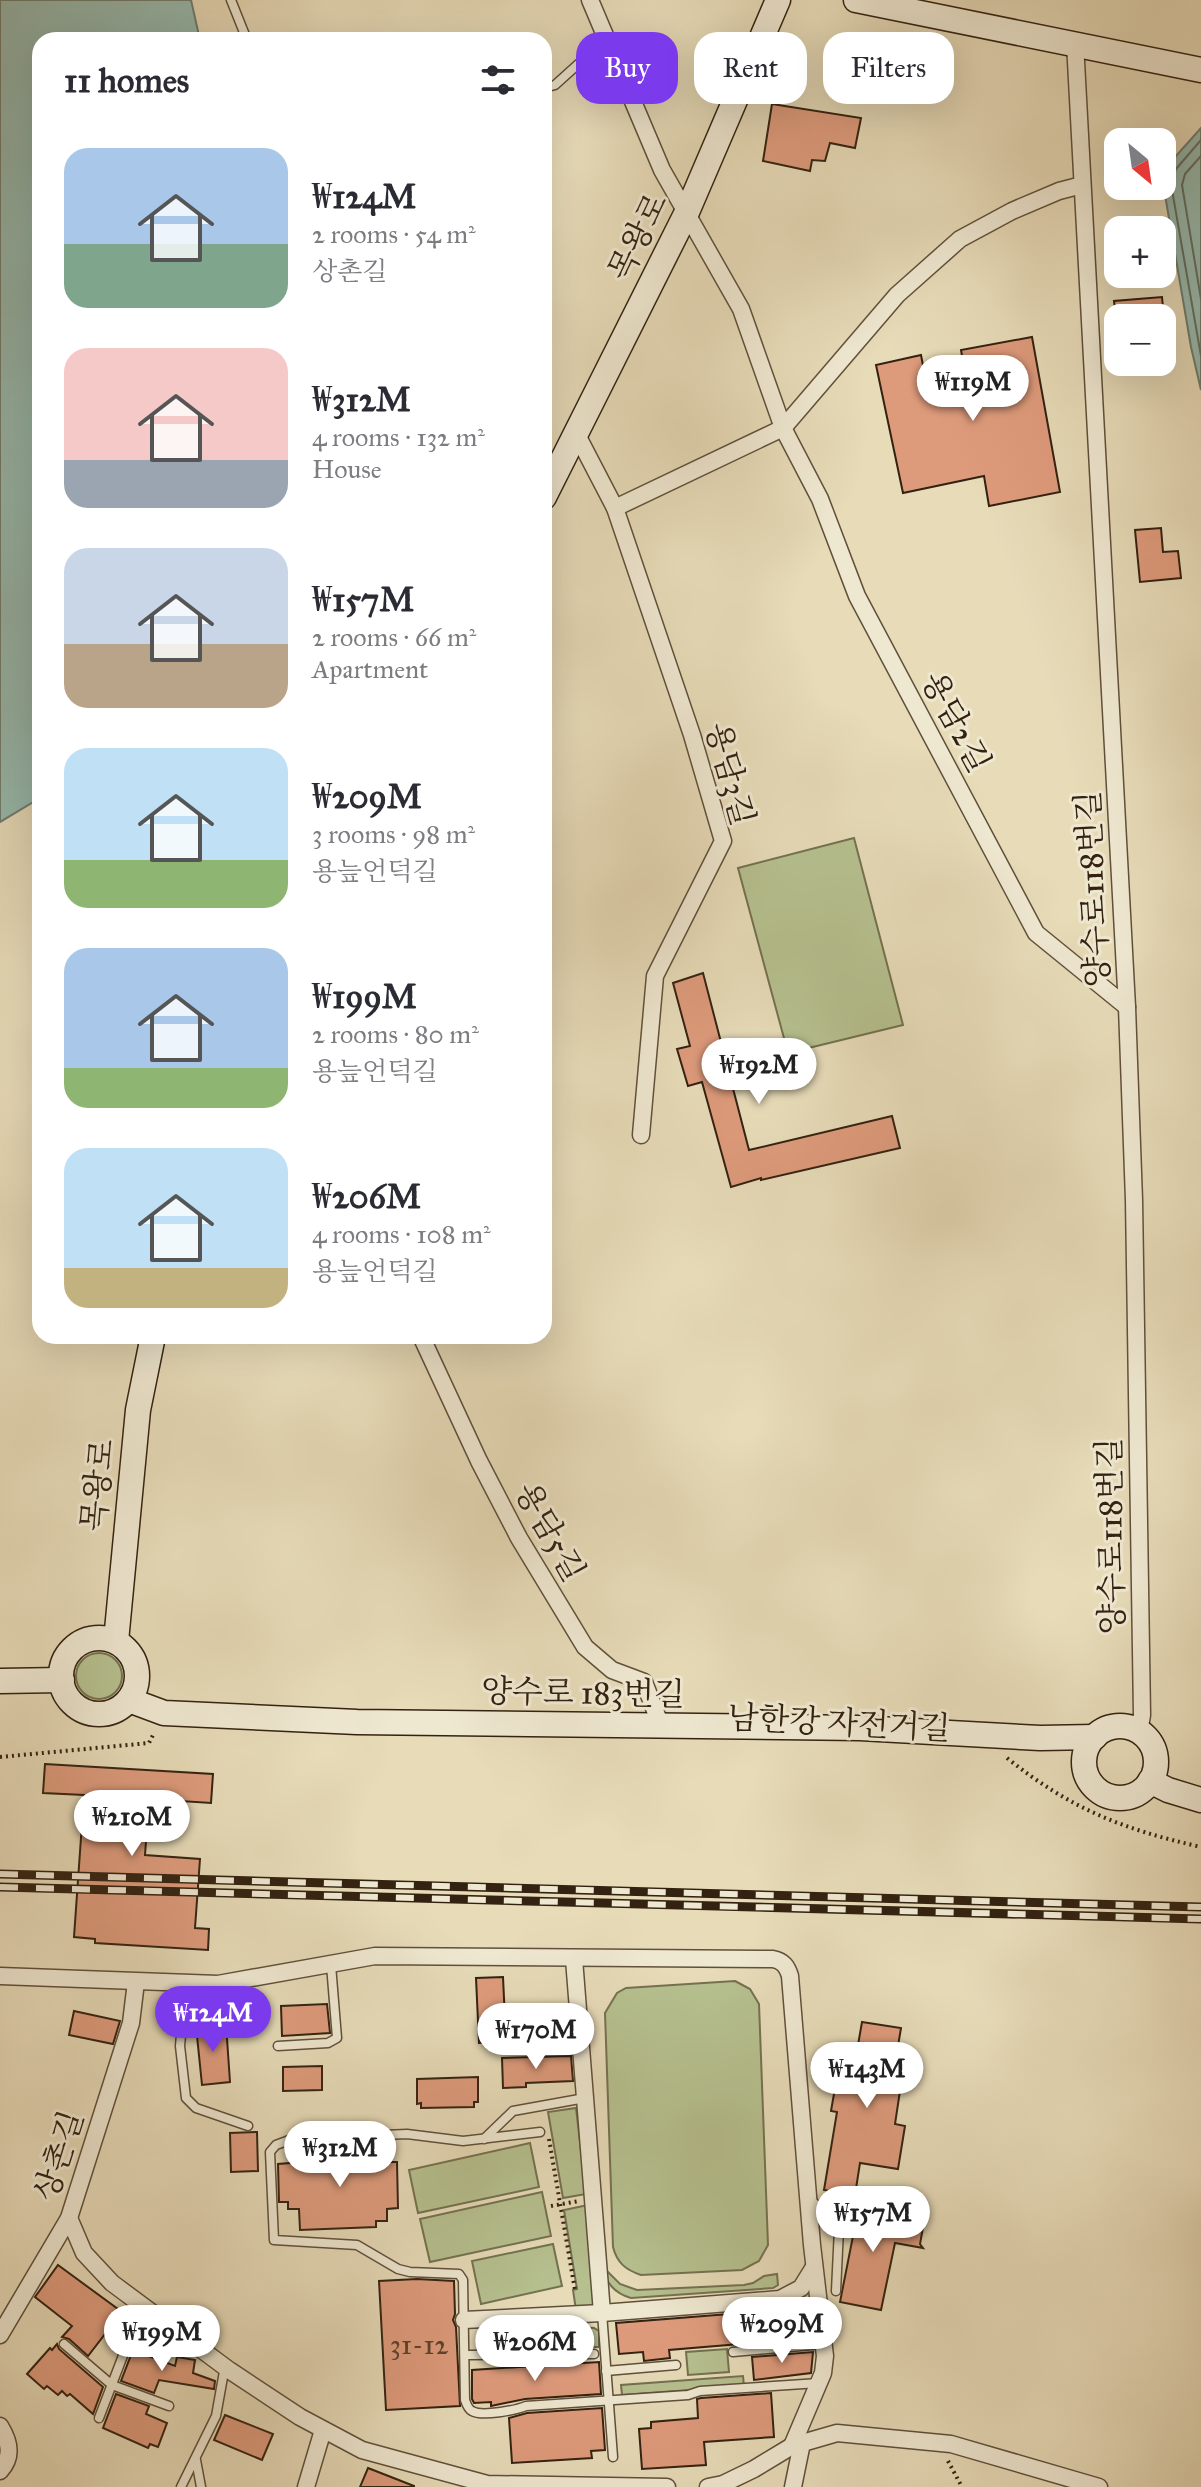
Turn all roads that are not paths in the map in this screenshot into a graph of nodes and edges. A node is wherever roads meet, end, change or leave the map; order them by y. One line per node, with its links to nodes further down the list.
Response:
1 (231, 0): 5 (lane)
2 (590, 0): 6 (street, 용담2길)
3 (778, 0): 13 (street, 목왕로)
4 (856, 0): 7 (street)
5 (244, 32)
6 (604, 32)
7 (1075, 43): 9 (street); 12 (street, 양수로118번길)
8 (576, 66): 10 (lane)
9 (1201, 70)
10 (552, 86)
11 (634, 104): 13 (street, 용담2길)
12 (1082, 185): 14 (street); 18 (street, 양수로118번길)
13 (687, 212): 14 (street, 용담2길); 15 (street, 목왕로)
14 (783, 428): 17 (street); 18 (street, 용담2길)
15 (576, 433): 16 (street, 목왕로); 17 (street, 용담3길)
16 (552, 481)
17 (615, 508): 19 (street, 용담3길)
18 (1127, 1007): 27 (street, 양수로118번길)
19 (641, 1135)
20 (151, 1344): 22 (street, 목왕로)
21 (425, 1344): 26 (street, 용담5길)
22 (116, 1641): 23 (street); 25 (street)
23 (62, 1680): 24 (street); 25 (street)
24 (0, 1681)
25 (129, 1700): 26 (street, 양수로 183번길)
26 (661, 1726): 29 (street, 양수로 183번길)
27 (1139, 1732): 28 (street, 양수로 183번길); 31 (street)
28 (1095, 1737): 29 (street, 양수로 183번길); 30 (street)
29 (1040, 1738): 30 (street)
30 (1085, 1768): 31 (street)
31 (1150, 1781): 32 (street)
32 (1201, 1800)
33 (574, 1959): 34 (street); 39 (street); 43 (street)
34 (331, 1965): 37 (street); 38 (lane)
35 (0, 1976): 36 (street)
36 (136, 1982): 37 (street); 44 (street, 상촌길)
37 (186, 1983): 40 (lane)
38 (278, 2046)
39 (585, 2098): 42 (lane); 48 (street)
40 (248, 2126)
41 (540, 2132): 42 (lane)
42 (484, 2139): 49 (lane)
43 (808, 2198): 45 (street); 46 (lane)
44 (69, 2218): 47 (street); 50 (street, 상촌길)
45 (815, 2266): 48 (street); 52 (street)
46 (836, 2291)
47 (142, 2305): 57 (street); 60 (lane)
48 (602, 2313): 49 (street); 58 (lane)
49 (464, 2320): 55 (lane)
50 (0, 2335)
51 (64, 2344): 60 (lane)
52 (823, 2344): 53 (lane); 59 (street)
53 (733, 2352)
54 (594, 2354): 55 (lane)
55 (465, 2355): 61 (lane)
56 (676, 2365): 58 (lane)
57 (225, 2366): 65 (street); 68 (lane)
58 (606, 2371): 61 (lane)
59 (819, 2383): 61 (lane); 66 (street)
60 (112, 2385): 62 (lane); 63 (lane)
61 (609, 2400): 67 (lane)
62 (169, 2406)
63 (99, 2418)
64 (0, 2426): 69 (street)
65 (323, 2430): 70 (street); 73 (street)
66 (797, 2444): 75 (street); 76 (street); 77 (street)
67 (613, 2457)
68 (196, 2460): 71 (lane); 72 (lane)
69 (0, 2471)
70 (487, 2486): 74 (street)
71 (181, 2487)
72 (201, 2487)
73 (306, 2487)
74 (667, 2487)
75 (708, 2487)
76 (793, 2487)
77 (1099, 2487)

